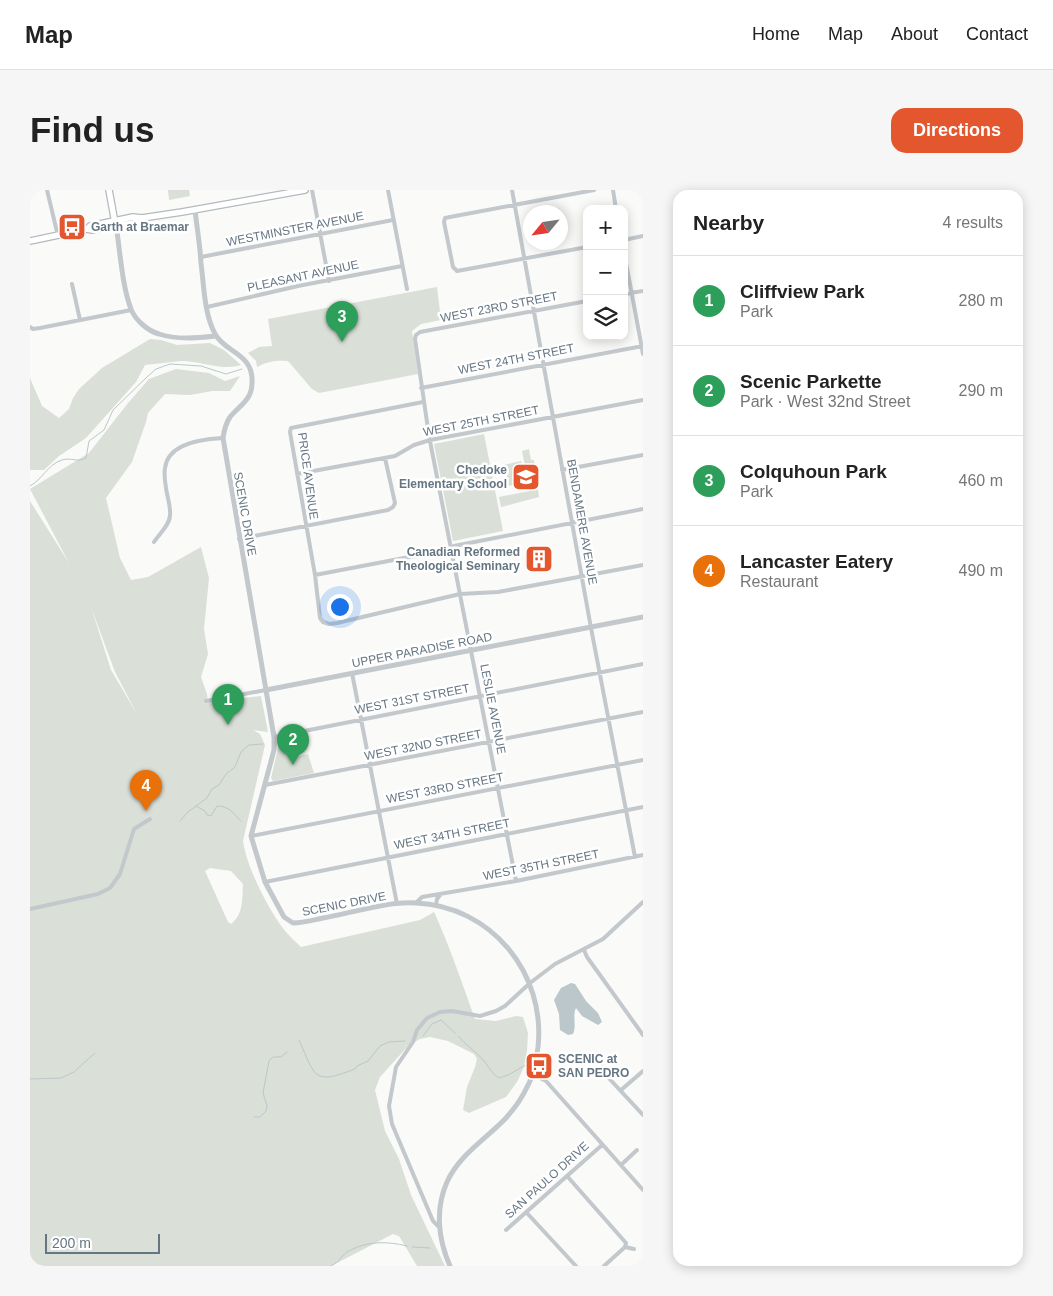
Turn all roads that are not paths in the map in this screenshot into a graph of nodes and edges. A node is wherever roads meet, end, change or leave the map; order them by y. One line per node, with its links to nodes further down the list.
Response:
1 (47, 190): 15 (street)
2 (109, 190): 13 (main road)
3 (305, 190): 11 (main road)
4 (312, 190): 14 (street)
5 (388, 190): 12 (street)
6 (512, 190): 9 (street, BENDAMERE AVENUE)
7 (594, 190): 9 (street)
8 (613, 190): 10 (street)
9 (514, 205): 21 (street, BENDAMERE AVENUE); 21 (street)
10 (615, 205)
11 (195, 210): 13 (main road); 20 (street)
12 (393, 220): 14 (street, WESTMINSTER AVENUE); 22 (street)
13 (115, 223): 15 (main road); 32 (street)
14 (320, 234): 20 (street, WESTMINSTER AVENUE); 24 (street)
15 (58, 236): 18 (main road)
16 (643, 236): 17 (street)
17 (628, 239)
18 (30, 241)
19 (583, 247): 21 (street)
20 (201, 257): 31 (street)
21 (524, 258): 33 (street, BENDAMERE AVENUE)
22 (402, 266): 24 (street, PLEASANT AVENUE); 26 (street)
23 (628, 272): 28 (street)
24 (329, 280): 31 (street, PLEASANT AVENUE)
25 (72, 284): 34 (street)
26 (407, 289)
27 (643, 290): 28 (street)
28 (632, 293): 29 (street); 38 (street)
29 (628, 294)
30 (583, 302): 33 (street, WEST 23RD STREET)
31 (207, 307): 37 (street)
32 (131, 310): 34 (street); 37 (street)
33 (534, 311): 36 (street, WEST 23RD STREET); 40 (street, BENDAMERE AVENUE)
34 (80, 320): 35 (street)
35 (30, 327)
36 (416, 335): 41 (street, LESLIE AVENUE)
37 (216, 336): 45 (street)
38 (642, 346): 39 (street); 40 (street, WEST 24TH STREET)
39 (643, 354)
40 (544, 364): 41 (street, WEST 24TH STREET); 44 (street, BENDAMERE AVENUE)
41 (422, 388): 43 (street, LESLIE AVENUE)
42 (643, 400): 44 (street, WEST 25TH STREET)
43 (423, 402): 46 (street, LESLIE AVENUE); 50 (street, PRICE AVENUE)
44 (553, 418): 46 (street, WEST 25TH STREET); 49 (street, BENDAMERE AVENUE)
45 (223, 438): 54 (street, SCENIC DRIVE); 55 (street)
46 (430, 440): 48 (street, WEST 25TH STREET); 56 (street, LESLIE AVENUE)
47 (643, 455): 49 (street)
48 (385, 458): 50 (street, WEST 25TH STREET); 53 (street)
49 (562, 470): 52 (street, BENDAMERE AVENUE)
50 (297, 474): 53 (street, PRICE AVENUE)
51 (643, 510): 52 (street)
52 (572, 523): 56 (street); 59 (street, BENDAMERE AVENUE)
53 (305, 526): 54 (street); 58 (street, PRICE AVENUE)
54 (239, 539): 67 (street, SCENIC DRIVE)
55 (154, 542)
56 (451, 547): 58 (street); 60 (street, LESLIE AVENUE)
57 (643, 565): 59 (street)
58 (315, 575): 60 (street, PRICE AVENUE)
59 (582, 576): 60 (street); 62 (street, BENDAMERE AVENUE)
60 (460, 594): 63 (street, LESLIE AVENUE)
61 (643, 617): 62 (street, UPPER PARADISE ROAD)
62 (591, 628): 63 (street, UPPER PARADISE ROAD); 65 (street, BENDAMERE AVENUE)
63 (471, 651): 66 (street, UPPER PARADISE ROAD); 68 (street, LESLIE AVENUE)
64 (643, 664): 65 (street, WEST 31ST STREET)
65 (600, 672): 68 (street, WEST 31ST STREET); 71 (street, BENDAMERE AVENUE)
66 (352, 673): 67 (street, UPPER PARADISE ROAD); 72 (street)
67 (266, 690): 69 (street, UPPER PARADISE ROAD); 73 (street, SCENIC DRIVE)
68 (480, 697): 72 (street, WEST 31ST STREET); 74 (street, LESLIE AVENUE)
69 (206, 702)
70 (643, 712): 71 (street, WEST 32ND STREET)
71 (609, 718): 74 (street, WEST 32ND STREET); 76 (street, BENDAMERE AVENUE)
72 (361, 719): 73 (street, WEST 31ST STREET); 77 (street)
73 (274, 737): 78 (street, SCENIC DRIVE)
74 (490, 742): 77 (street, WEST 32ND STREET); 79 (street, LESLIE AVENUE)
75 (643, 760): 76 (street, WEST 33RD STREET)
76 (618, 765): 79 (street, WEST 33RD STREET); 81 (street, BENDAMERE AVENUE)
77 (370, 766): 78 (street, WEST 32ND STREET); 82 (street)
78 (265, 785): 85 (street, SCENIC DRIVE)
79 (498, 788): 82 (street, WEST 33RD STREET); 84 (street, LESLIE AVENUE)
80 (643, 807): 81 (street, WEST 34TH STREET)
81 (626, 810): 84 (street, WEST 34TH STREET); 87 (street, BENDAMERE AVENUE)
82 (379, 811): 85 (street, WEST 33RD STREET); 88 (street)
83 (150, 819): 96 (street)
84 (507, 833): 88 (street, WEST 34TH STREET); 89 (street, LESLIE AVENUE)
85 (251, 836): 90 (street, SCENIC DRIVE)
86 (643, 855): 87 (street, WEST 35TH STREET)
87 (635, 857): 89 (street, WEST 35TH STREET)
88 (388, 858): 90 (street, WEST 34TH STREET); 94 (street)
89 (516, 881): 91 (street, WEST 35TH STREET)
90 (265, 882): 94 (street, SCENIC DRIVE)
91 (443, 893): 93 (street, WEST 35TH STREET); 95 (street)
92 (643, 902): 97 (street)
93 (416, 903): 94 (street, SCENIC DRIVE); 95 (street, SCENIC DRIVE)
94 (397, 904)
95 (436, 905): 98 (street, SCENIC DRIVE)
96 (30, 909)
97 (584, 950): 98 (street); 99 (street)
98 (530, 983): 102 (street, SCENIC DRIVE); 111 (street)
99 (643, 1035)
100 (602, 1067): 103 (street)
101 (643, 1071): 103 (street)
102 (532, 1074): 105 (street); 111 (street, SCENIC DRIVE)
103 (621, 1090): 104 (street)
104 (643, 1115)
105 (602, 1144): 107 (street); 108 (street, SAN PAULO DRIVE)
106 (636, 1150): 107 (street)
107 (620, 1165): 109 (street)
108 (567, 1176): 110 (street, SAN PAULO DRIVE); 113 (street)
109 (643, 1190)
110 (526, 1212): 112 (street, SAN PAULO DRIVE); 116 (street)
111 (439, 1227): 115 (street, SCENIC DRIVE)
112 (506, 1230)
113 (625, 1247): 114 (street); 117 (street)
114 (634, 1249)
115 (450, 1266)
116 (576, 1266)
117 (604, 1266)

